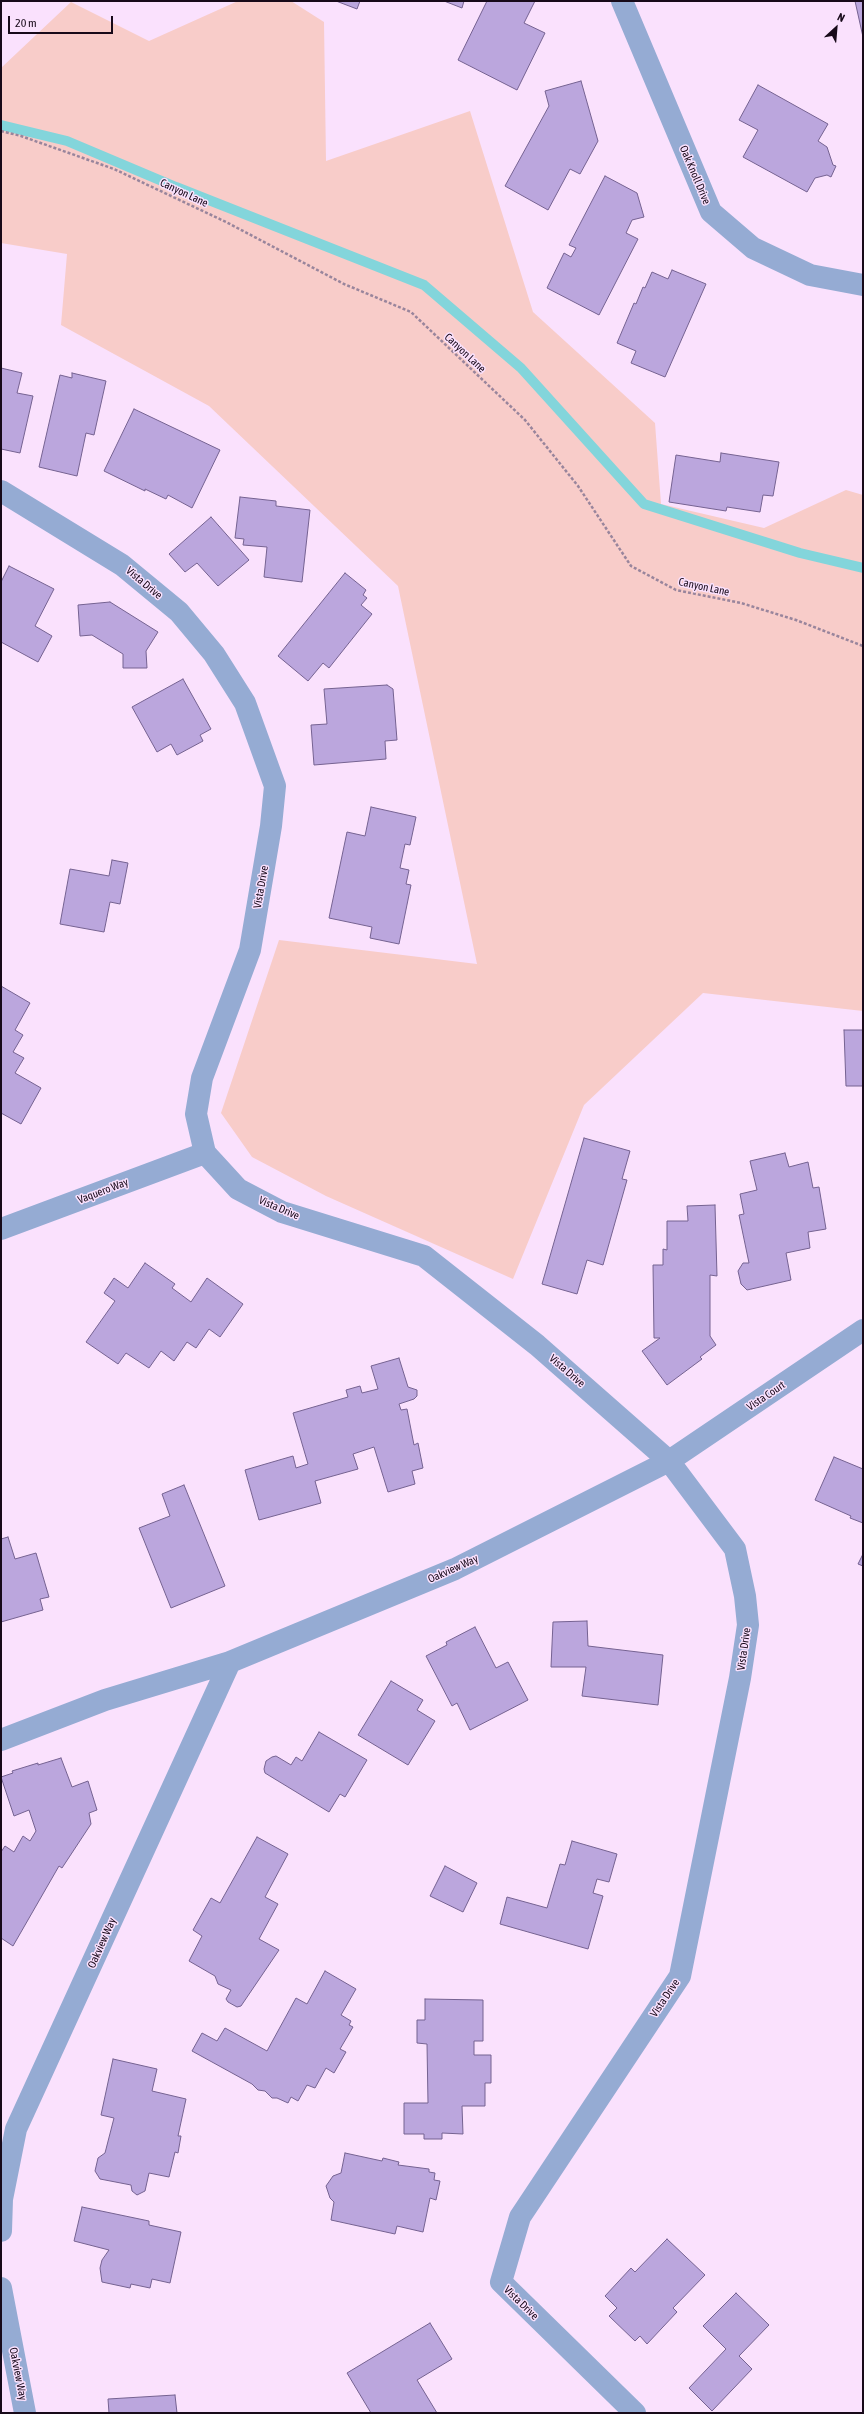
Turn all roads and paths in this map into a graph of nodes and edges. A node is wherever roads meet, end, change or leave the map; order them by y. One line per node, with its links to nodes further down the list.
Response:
1 (622, 1): 3 (street, Oak Knoll Drive)
2 (1, 131): 5 (path, Canyon Lane)
3 (863, 285)
4 (1, 491): 6 (street, Vista Drive)
5 (863, 646)
6 (205, 1153): 7 (street, Vaquero Way); 9 (street, Vista Drive)
7 (1, 1230)
8 (863, 1330): 9 (street, Vista Court)
9 (669, 1461): 10 (street, Oakview Way); 15 (street, Vista Drive)
10 (230, 1662): 11 (street, Oakview Way); 12 (street, Oakview Way)
11 (1, 1740)
12 (1, 2231)
13 (1, 2288): 14 (street, Oakview Way)
14 (25, 2413)
15 (635, 2413)

